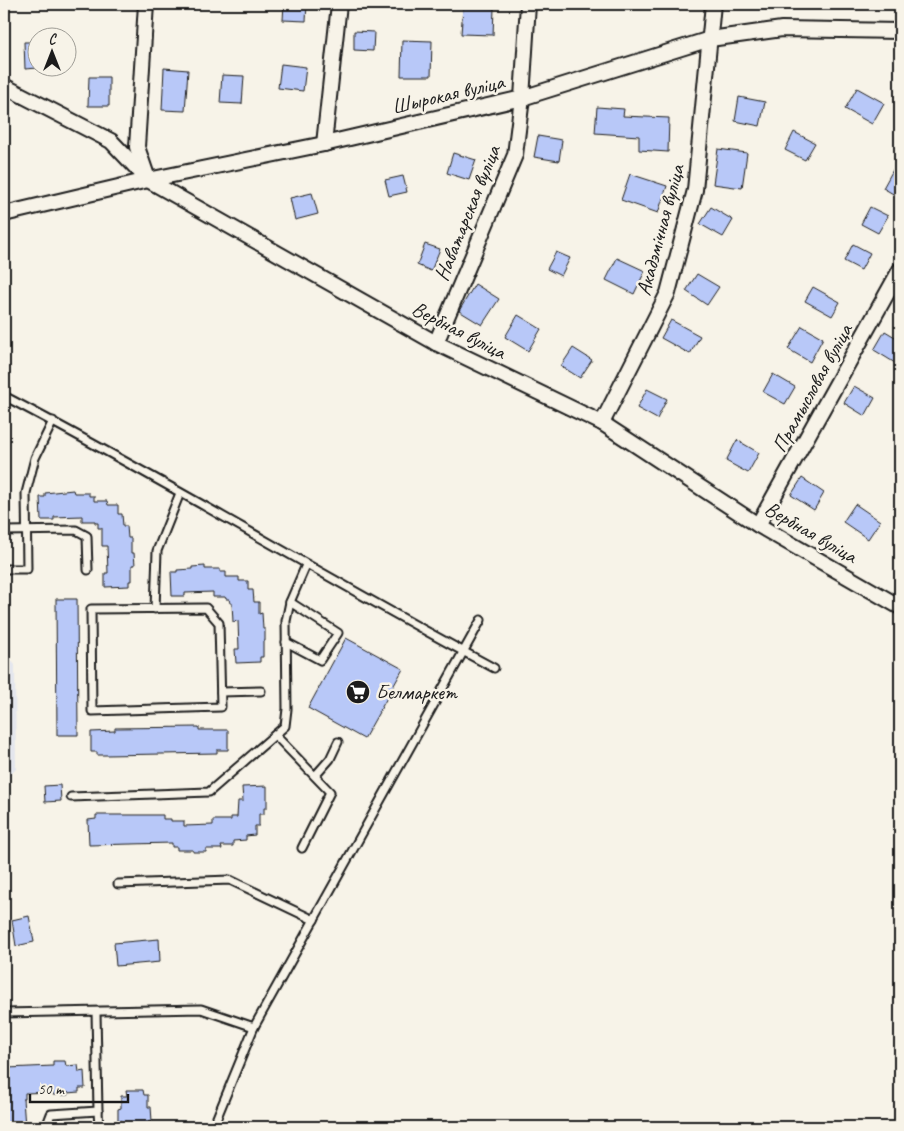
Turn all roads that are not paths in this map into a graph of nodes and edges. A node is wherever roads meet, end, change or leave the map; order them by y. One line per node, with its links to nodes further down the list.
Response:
1 (146, 4): 10 (street)
2 (339, 4): 9 (street)
3 (528, 4): 8 (street, Наватарская вуліца)
4 (713, 4): 6 (street, Акадэмічная вуліца)
5 (900, 31): 6 (street, Шырокая вуліца)
6 (710, 39): 8 (street, Шырокая вуліца); 16 (street, Акадэмічная вуліца)
7 (4, 86): 10 (street, Вербная вуліца)
8 (522, 98): 9 (street, Шырокая вуліца); 13 (street, Наватарская вуліца)
9 (324, 144): 10 (street, Шырокая вуліца)
10 (148, 180): 11 (street, Шырокая вуліца); 13 (street, Вербная вуліца)
11 (4, 214)
12 (900, 270): 18 (street, Прамысловая вуліца)
13 (436, 343): 16 (street, Вербная вуліца)
14 (4, 396): 15 (lane)
15 (53, 421): 17 (lane); 20 (lane)
16 (602, 423): 18 (street, Вербная вуліца)
17 (180, 492): 21 (lane); 26 (lane)
18 (758, 525): 25 (street, Вербная вуліца)
19 (4, 531): 20 (lane)
20 (27, 531): 22 (lane); 23 (lane)
21 (306, 565): 24 (lane); 29 (lane)
22 (4, 569)
23 (88, 570)
24 (290, 602): 28 (lane); 28 (lane)
25 (900, 607)
26 (154, 609): 32 (lane); 32 (lane)
27 (481, 620): 29 (lane)
28 (286, 642): 33 (lane)
29 (463, 651): 30 (lane); 39 (lane)
30 (494, 668)
31 (261, 691): 32 (lane)
32 (221, 692)
33 (275, 735): 35 (lane); 36 (lane)
34 (338, 742): 35 (lane)
35 (316, 776): 37 (lane)
36 (71, 797)
37 (302, 848)
38 (118, 884): 39 (lane)
39 (314, 920): 42 (lane)
40 (96, 1012): 41 (lane); 42 (lane); 43 (lane)
41 (4, 1014)
42 (254, 1027): 46 (lane)
43 (98, 1111): 44 (lane); 45 (lane)
44 (46, 1127)
45 (99, 1127)
46 (213, 1127)

